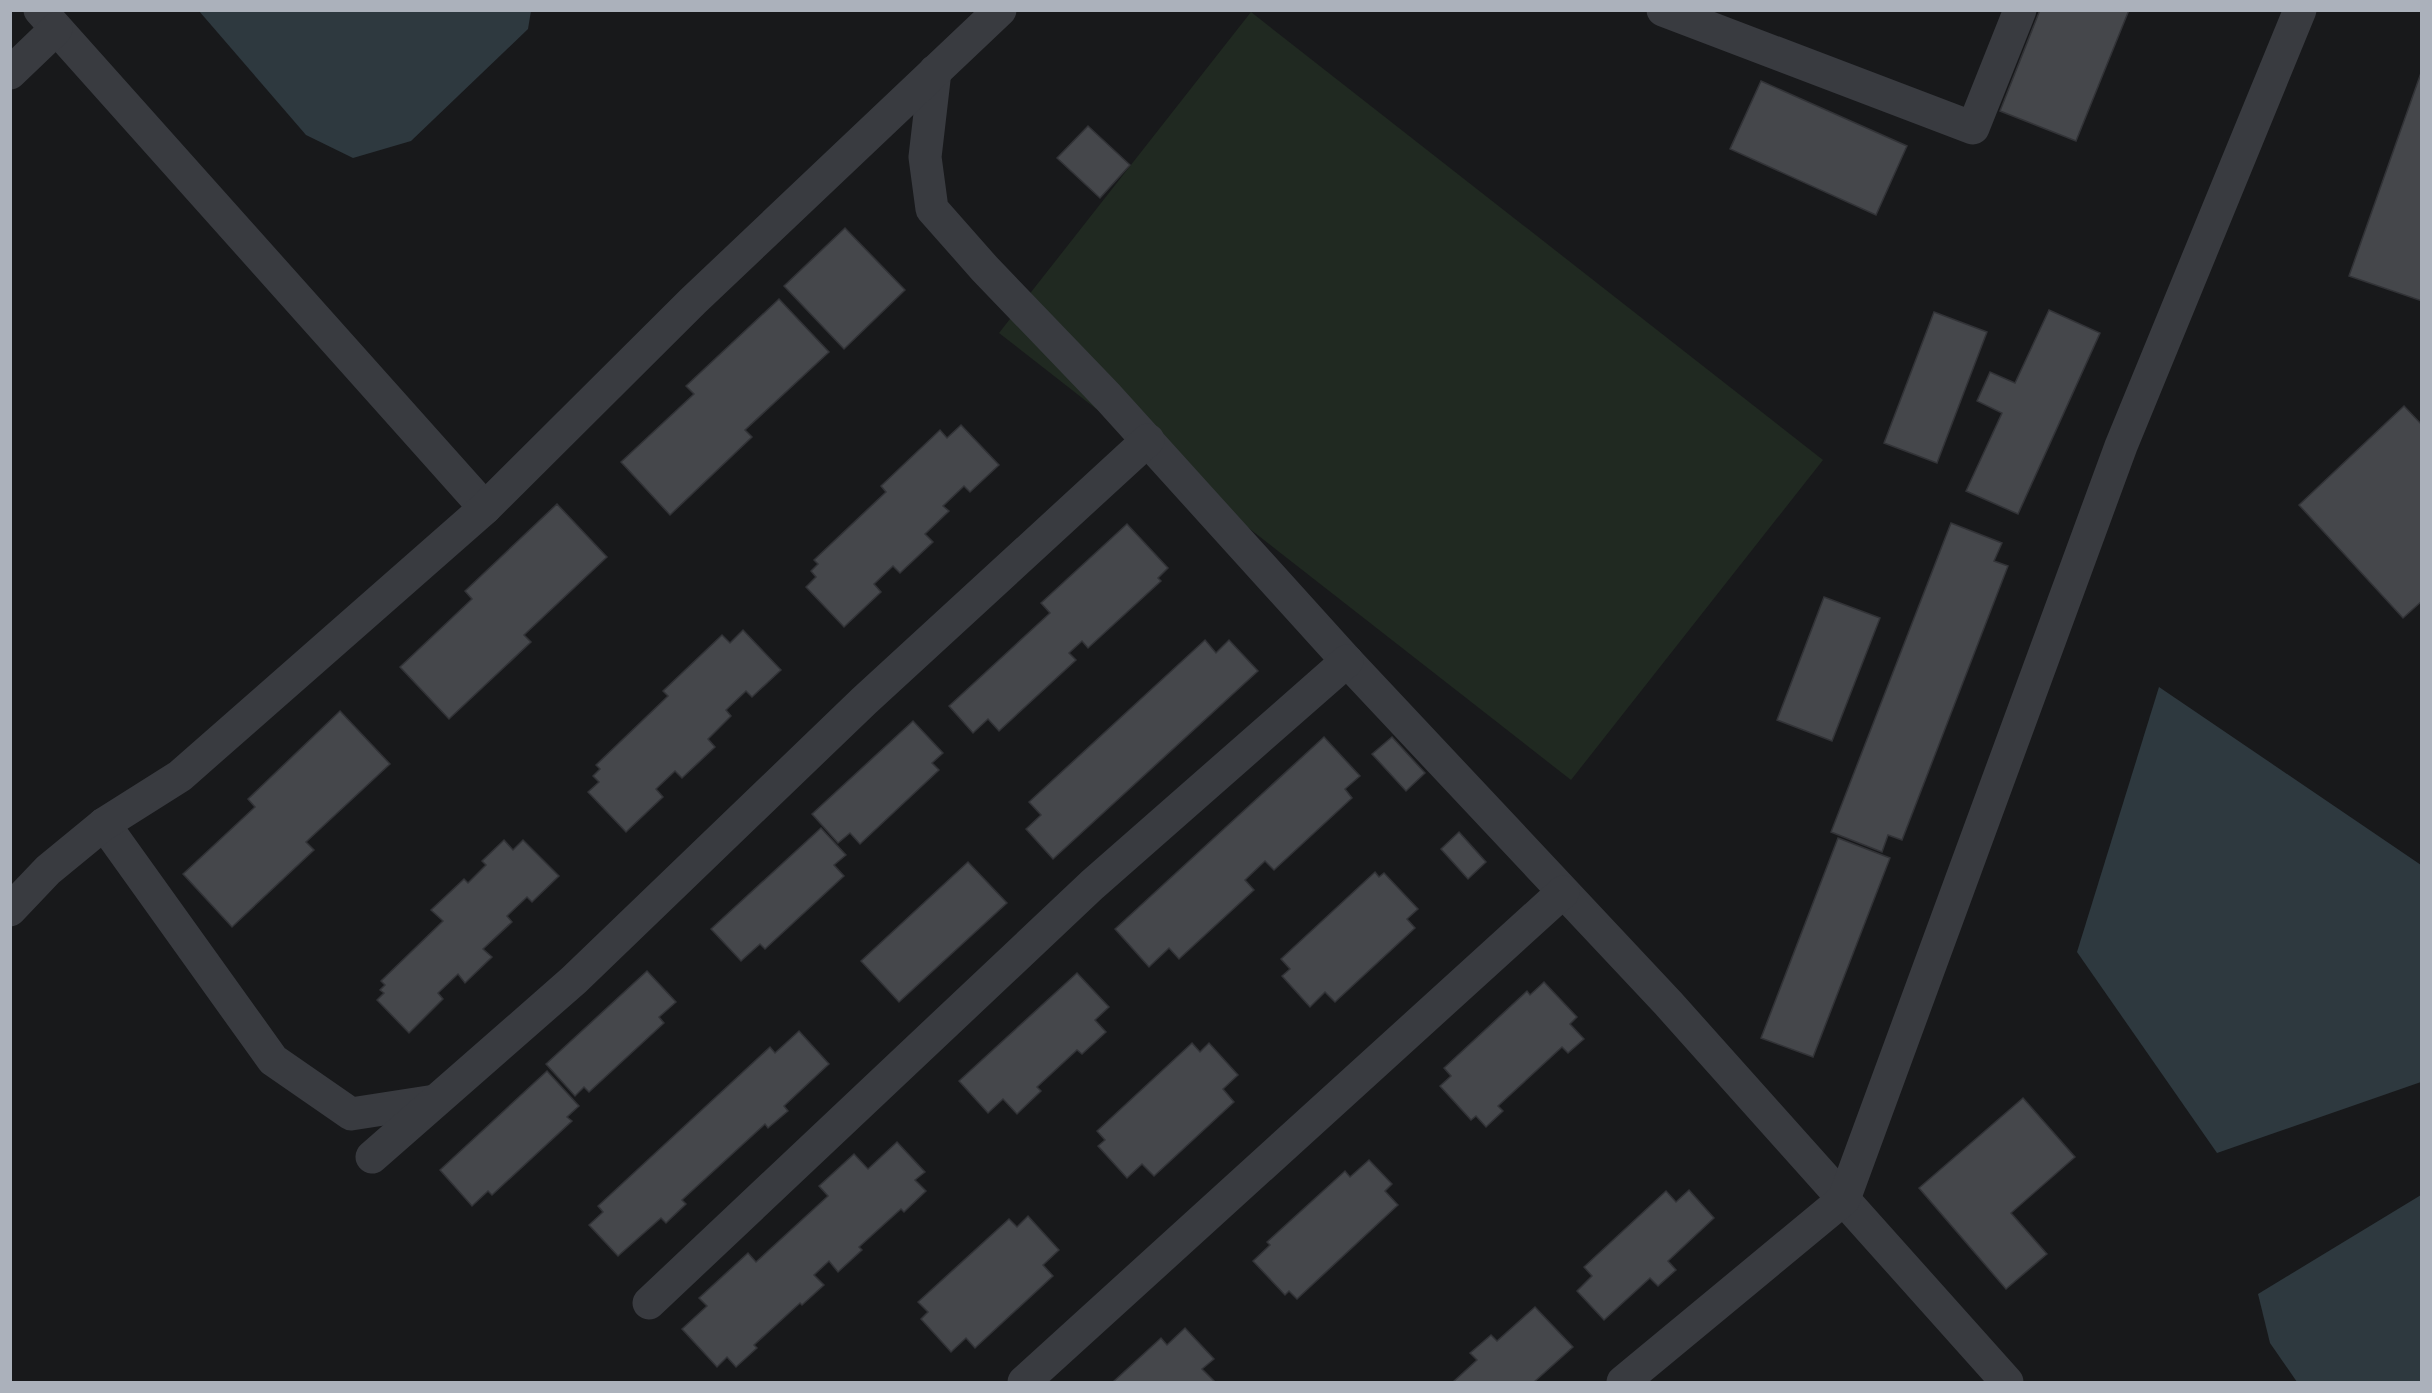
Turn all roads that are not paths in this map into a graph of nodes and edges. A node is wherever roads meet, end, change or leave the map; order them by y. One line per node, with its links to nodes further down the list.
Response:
1 (1000, 10): 6 (street)
2 (1663, 10): 3 (street)
3 (2020, 10)
4 (2300, 10): 16 (street)
5 (48, 20): 7 (street); 9 (street)
6 (935, 71): 8 (street); 9 (street)
7 (10, 73)
8 (1148, 440): 10 (street); 14 (street)
9 (485, 508): 11 (street)
10 (1347, 661): 12 (street); 17 (street)
11 (104, 824): 13 (street); 14 (street)
12 (1563, 892): 16 (street); 18 (street)
13 (10, 910)
14 (435, 1101): 15 (street)
15 (372, 1157)
16 (1844, 1199): 19 (street); 20 (street)
17 (649, 1303)
18 (1024, 1383)
19 (1623, 1383)
20 (2007, 1383)

